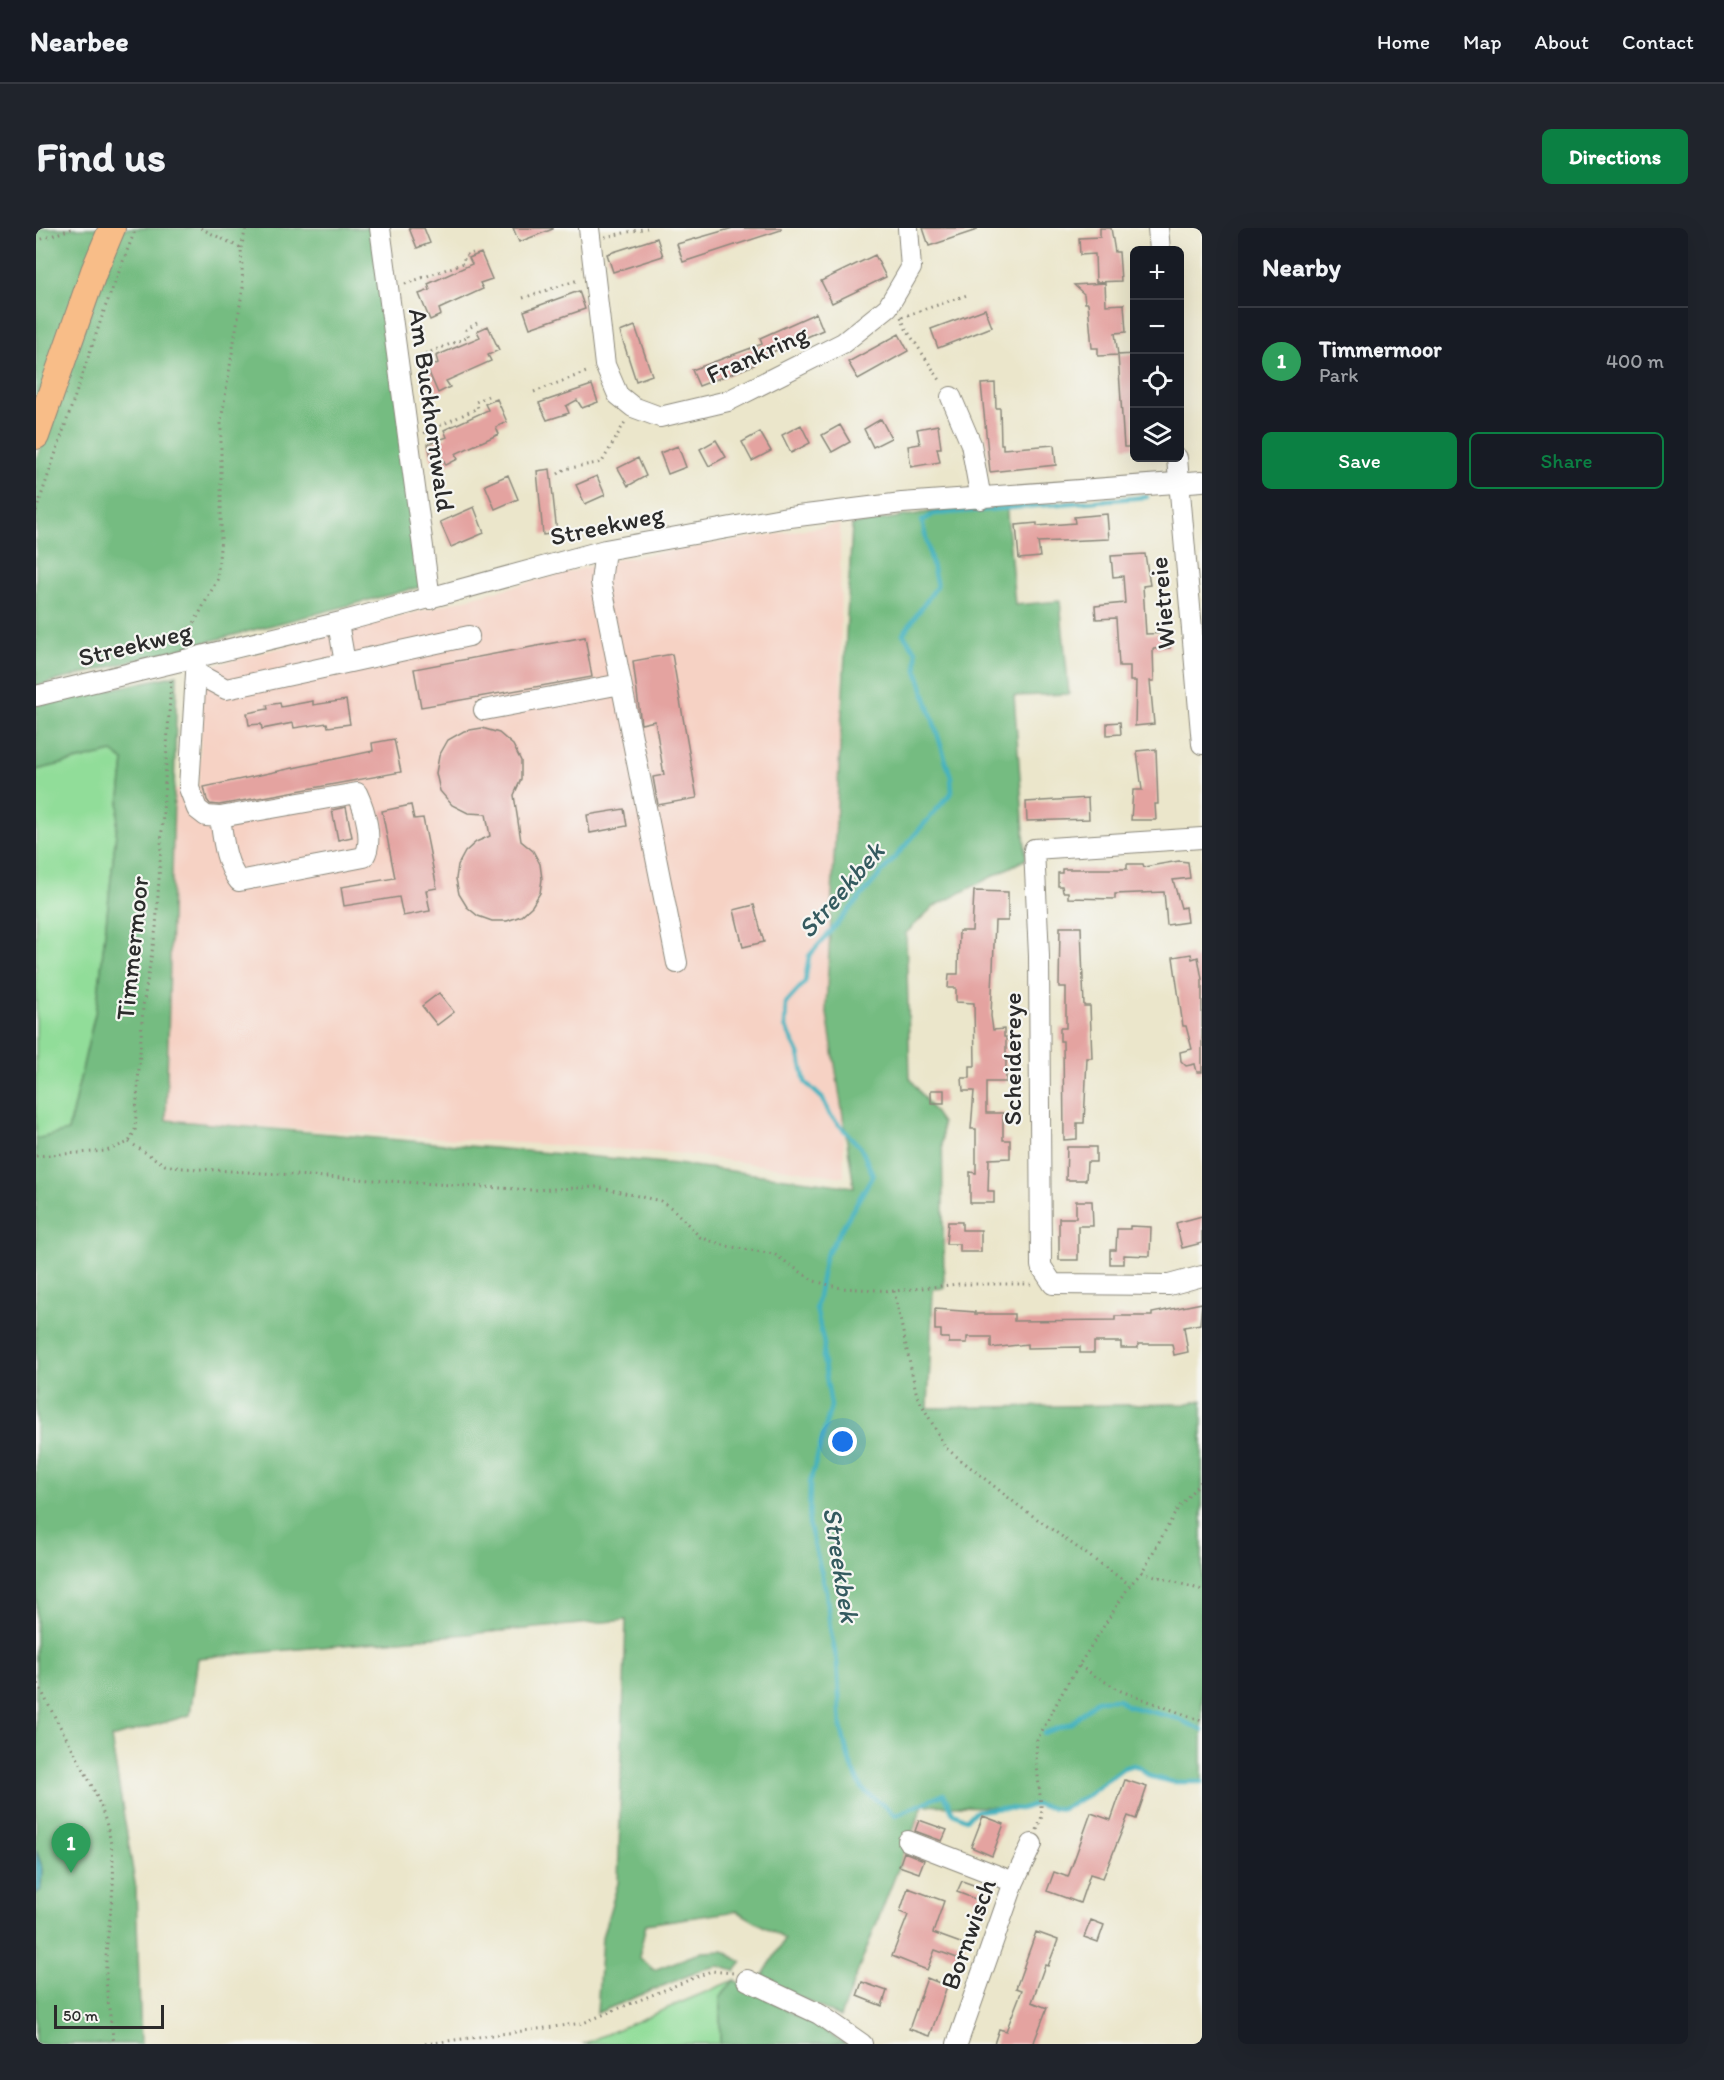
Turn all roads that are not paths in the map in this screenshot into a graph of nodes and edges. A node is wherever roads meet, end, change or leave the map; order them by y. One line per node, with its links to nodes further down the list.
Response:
1 (112, 228): 8 (main road)
2 (380, 228): 14 (street, Am Buckhornwald)
3 (908, 228): 5 (street, Frankring)
4 (1158, 228): 6 (street)
5 (590, 234)
6 (1160, 246)
7 (951, 397): 12 (street)
8 (36, 436)
9 (1177, 462): 11 (street, Wietreie)
10 (1202, 481): 11 (street, Streekweg)
11 (1179, 483): 12 (street, Streekweg); 22 (street, Wietreie)
12 (981, 499): 13 (street, Streekweg)
13 (605, 550): 14 (street, Streekweg); 19 (street)
14 (430, 599): 15 (street, Streekweg)
15 (338, 623): 17 (street); 18 (street, Streekweg)
16 (469, 636): 17 (street)
17 (345, 663): 18 (street)
18 (197, 665): 20 (street, Streekweg); 23 (street)
19 (621, 684): 21 (street); 25 (street)
20 (36, 696)
21 (484, 710)
22 (1202, 744)
23 (220, 818): 23 (street)
24 (1202, 838): 26 (street, Scheidereye)
25 (677, 963)
26 (1202, 1276)
27 (908, 1841): 29 (street)
28 (1032, 1844): 29 (street, Bornwisch)
29 (1014, 1882): 32 (street, Bornwisch)
30 (747, 1980): 31 (street)
31 (862, 2044)
32 (957, 2044)

